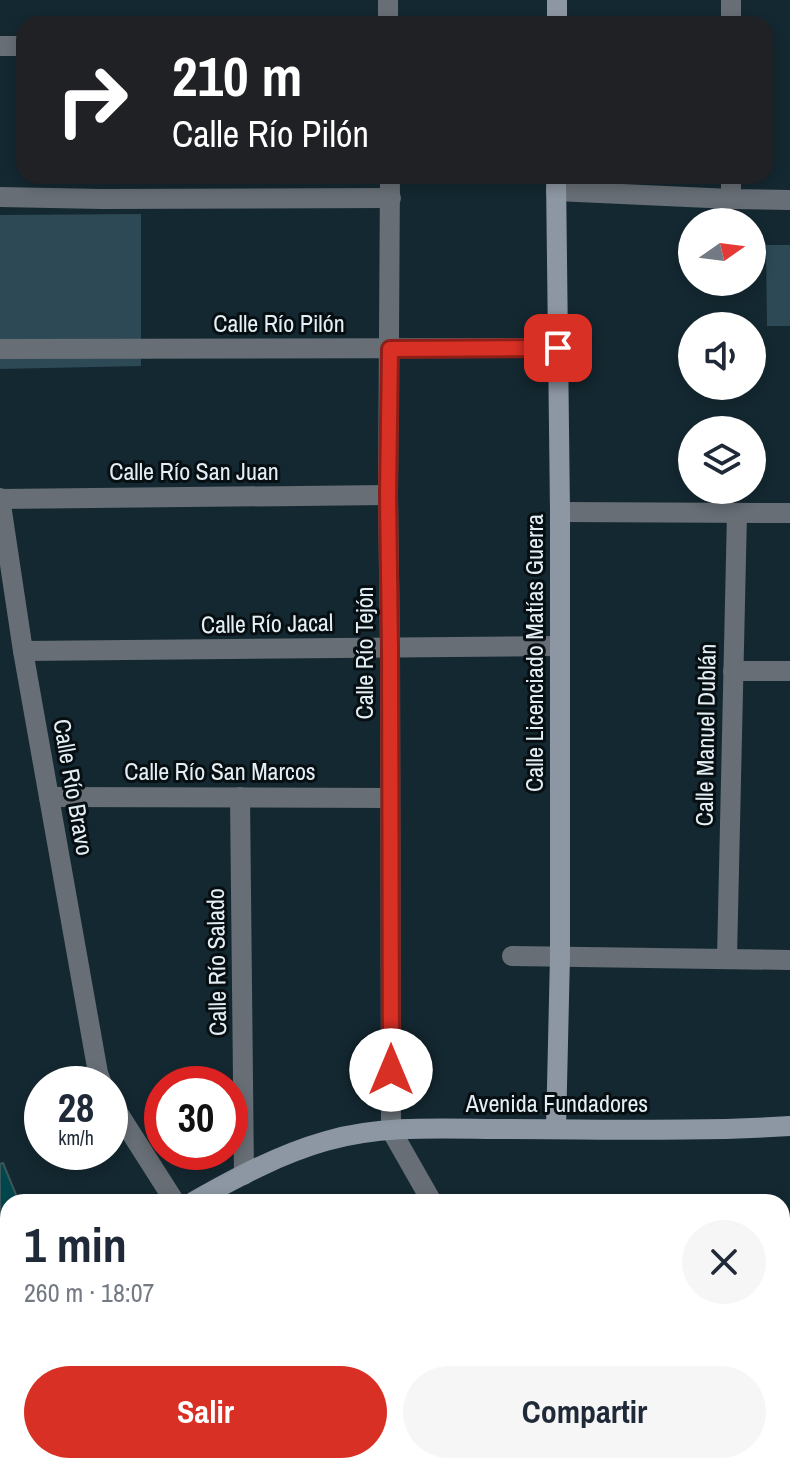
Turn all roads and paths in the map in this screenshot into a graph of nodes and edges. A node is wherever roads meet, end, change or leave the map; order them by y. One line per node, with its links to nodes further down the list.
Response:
1 (390, 184): 5 (street, Calle Río Tejón)
2 (556, 184): 6 (street); 8 (street, Calle Licenciado Matías Guerra)
3 (731, 184): 6 (street)
4 (0, 197): 5 (street)
5 (391, 198): 10 (street, Calle Río Tejón)
6 (731, 199): 7 (street)
7 (790, 200)
8 (558, 348): 10 (street, Calle Río Pilón); 13 (street, Calle Licenciado Matías Guerra)
9 (0, 349): 10 (street, Calle Río Pilón)
10 (390, 349): 11 (street, Calle Río Tejón)
11 (388, 495): 12 (street, Calle Río San Juan); 17 (street, Calle Río Tejón)
12 (0, 498): 18 (street, Calle Río Bravo)
13 (560, 512): 14 (street); 16 (street, Calle Licenciado Matías Guerra)
14 (737, 513): 15 (street); 19 (street, Calle Manuel Dublán)
15 (790, 513)
16 (559, 646): 17 (street, Calle Río Jacal); 25 (street, Calle Licenciado Matías Guerra)
17 (390, 648): 18 (street, Calle Río Jacal); 23 (street, Calle Río Tejón)
18 (23, 651): 21 (street, Calle Río Bravo)
19 (733, 671): 20 (street); 26 (street, Calle Manuel Dublán)
20 (790, 671)
21 (49, 797): 22 (street, Calle Río San Marcos); 28 (street, Calle Río Bravo)
22 (240, 797): 23 (street, Calle Río San Marcos); 33 (street, Calle Río Salado)
23 (390, 798): 32 (street, Calle Río Tejón)
24 (512, 956): 25 (street)
25 (560, 956): 26 (street); 31 (street, Calle Licenciado Matías Guerra)
26 (727, 958): 27 (street)
27 (790, 960)
28 (97, 1066)
29 (790, 1126): 31 (street, Avenida Fundadores)
30 (128, 1128): 34 (street)
31 (556, 1129): 32 (street, Avenida Fundadores)
32 (391, 1130): 33 (street, Avenida Fundadores); 36 (street)
33 (244, 1175): 35 (street, Avenida Fundadores)
34 (170, 1194)
35 (208, 1194)
36 (427, 1194)

